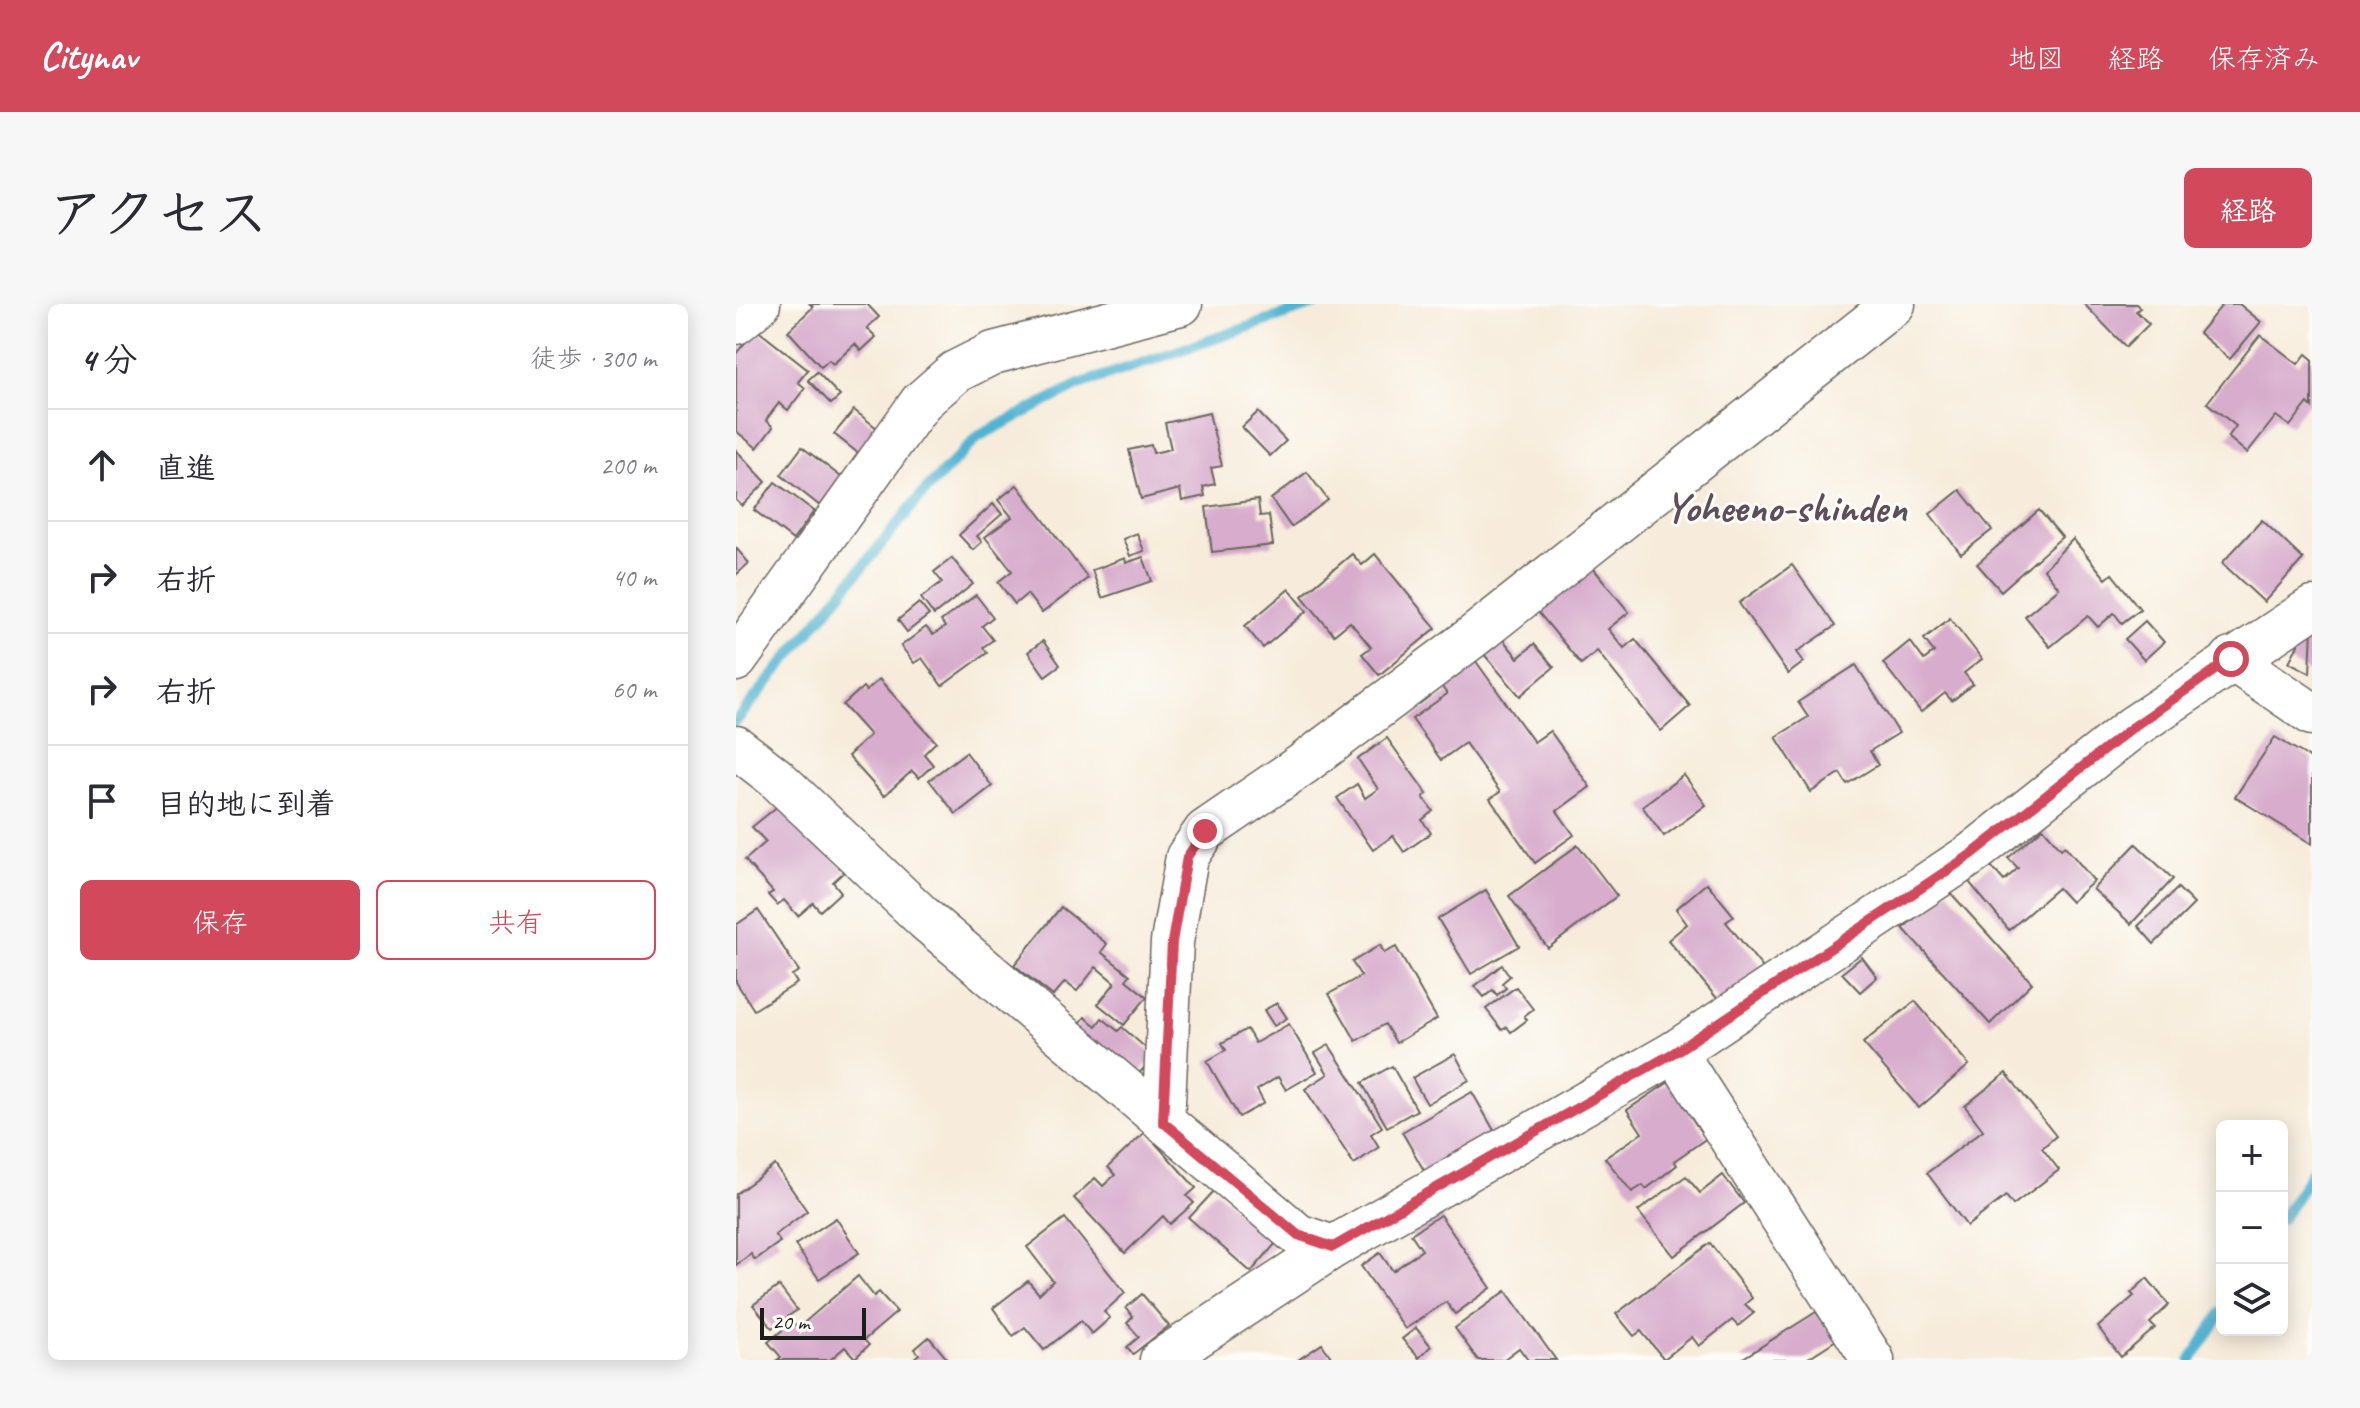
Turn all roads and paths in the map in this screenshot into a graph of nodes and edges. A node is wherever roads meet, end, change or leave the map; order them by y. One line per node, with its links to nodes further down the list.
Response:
1 (759, 304): 4 (street)
2 (1181, 304): 7 (street)
3 (1894, 304): 11 (street)
4 (736, 323)
5 (2312, 608): 6 (street)
6 (2231, 659): 8 (street); 10 (street)
7 (736, 660)
8 (2312, 714)
9 (736, 747): 11 (street)
10 (1675, 1052): 12 (street); 14 (street)
11 (1163, 1122): 12 (street)
12 (1333, 1247): 13 (street)
13 (1161, 1360)
14 (1873, 1360)

